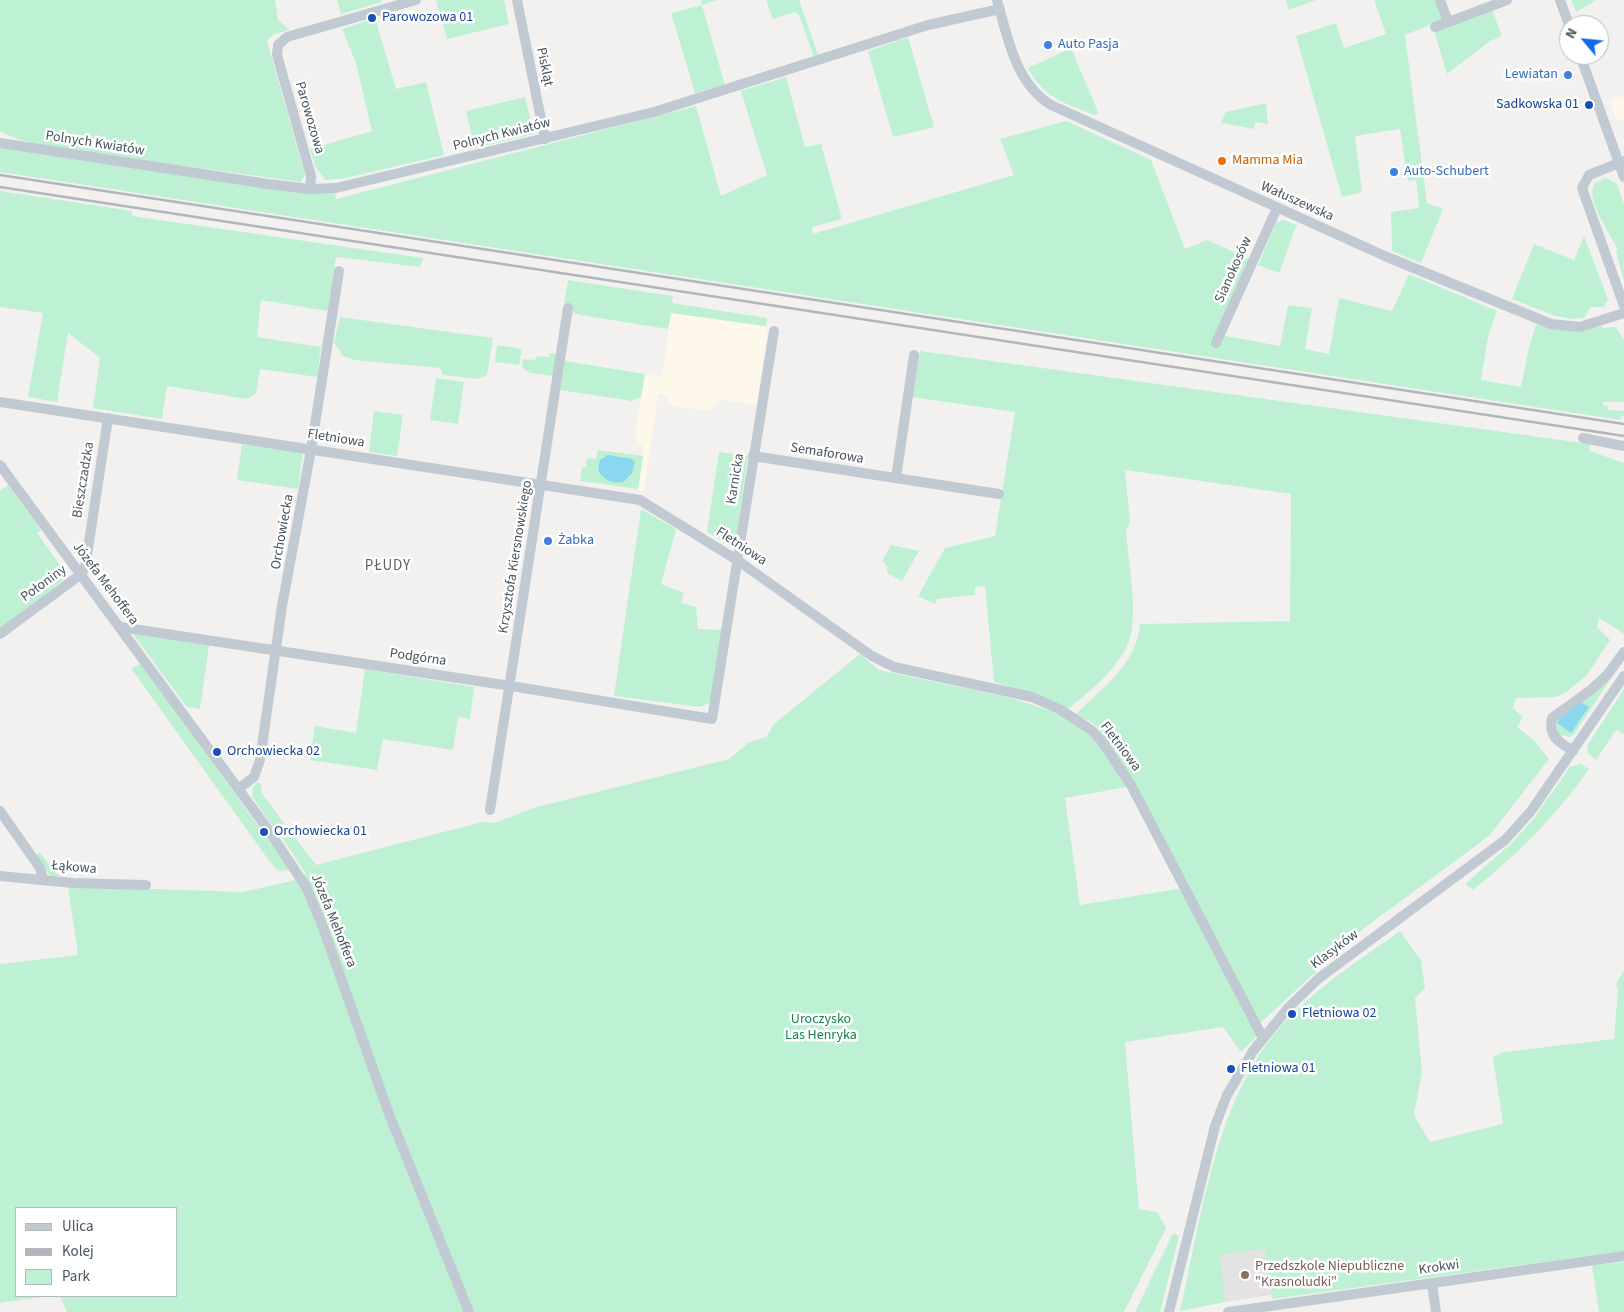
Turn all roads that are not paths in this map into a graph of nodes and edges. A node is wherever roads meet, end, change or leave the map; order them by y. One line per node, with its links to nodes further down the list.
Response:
1 (416, 0): 15 (street, Parowozowa)
2 (517, 0): 11 (street, Piskląt)
3 (1440, 0): 8 (street)
4 (1507, 0): 8 (street)
5 (1560, 0): 7 (street)
6 (999, 5): 11 (street, Polnych Kwiatów); 16 (street, Wałuszewska)
7 (1565, 15)
8 (1448, 22): 9 (street)
9 (1434, 27)
10 (1584, 65): 13 (street)
11 (545, 138): 15 (street, Polnych Kwiatów)
12 (0, 143): 15 (street, Polnych Kwiatów)
13 (1621, 162): 14 (street); 18 (street)
14 (1624, 177)
15 (310, 189)
16 (1277, 208): 20 (street, Wałuszewska); 22 (street, Sianokosów)
17 (339, 271): 28 (street, Orchowiecka)
18 (1624, 306)
19 (568, 308): 32 (street, Krzysztofa Kiersnowskiego)
20 (1624, 314)
21 (774, 331): 29 (street, Karnicka)
22 (1216, 343)
23 (914, 355): 31 (street)
24 (0, 402): 25 (street, Fletniowa)
25 (108, 418): 28 (street, Fletniowa); 35 (street, Bieszczadzka)
26 (1583, 438): 27 (street)
27 (1624, 446)
28 (311, 450): 32 (street, Fletniowa); 38 (street, Orchowiecka)
29 (753, 456): 31 (street, Semaforowa); 34 (street, Karnicka)
30 (0, 465): 35 (street, Józefa Mehoffera)
31 (896, 478): 33 (street, Semaforowa)
32 (541, 484): 34 (street, Fletniowa); 41 (street, Krzysztofa Kiersnowskiego)
33 (999, 494)
34 (737, 560): 42 (street, Karnicka); 50 (street, Fletniowa)
35 (80, 575): 36 (street, Józefa Mehoffera); 37 (street, Połoniny)
36 (120, 628): 38 (street, Podgórna); 44 (street, Józefa Mehoffera)
37 (0, 634)
38 (276, 651): 41 (street, Podgórna); 44 (street, Orchowiecka)
39 (1624, 652): 43 (street)
40 (1624, 676): 43 (street, Klasyków)
41 (511, 686): 42 (street, Podgórna); 45 (street, Krzysztofa Kiersnowskiego)
42 (712, 719)
43 (1573, 751): 50 (street, Klasyków)
44 (238, 788): 53 (street, Józefa Mehoffera)
45 (490, 810)
46 (0, 811): 48 (street)
47 (0, 876): 48 (street, Łąkowa)
48 (43, 879): 49 (street, Łąkowa)
49 (146, 885)
50 (1263, 1038): 54 (street, Klasyków)
51 (1624, 1256): 52 (street, Krokwi)
52 (1432, 1283): 55 (street, Krokwi); 56 (street)
53 (469, 1312)
54 (1169, 1312)
55 (1228, 1312)
56 (1436, 1312)

